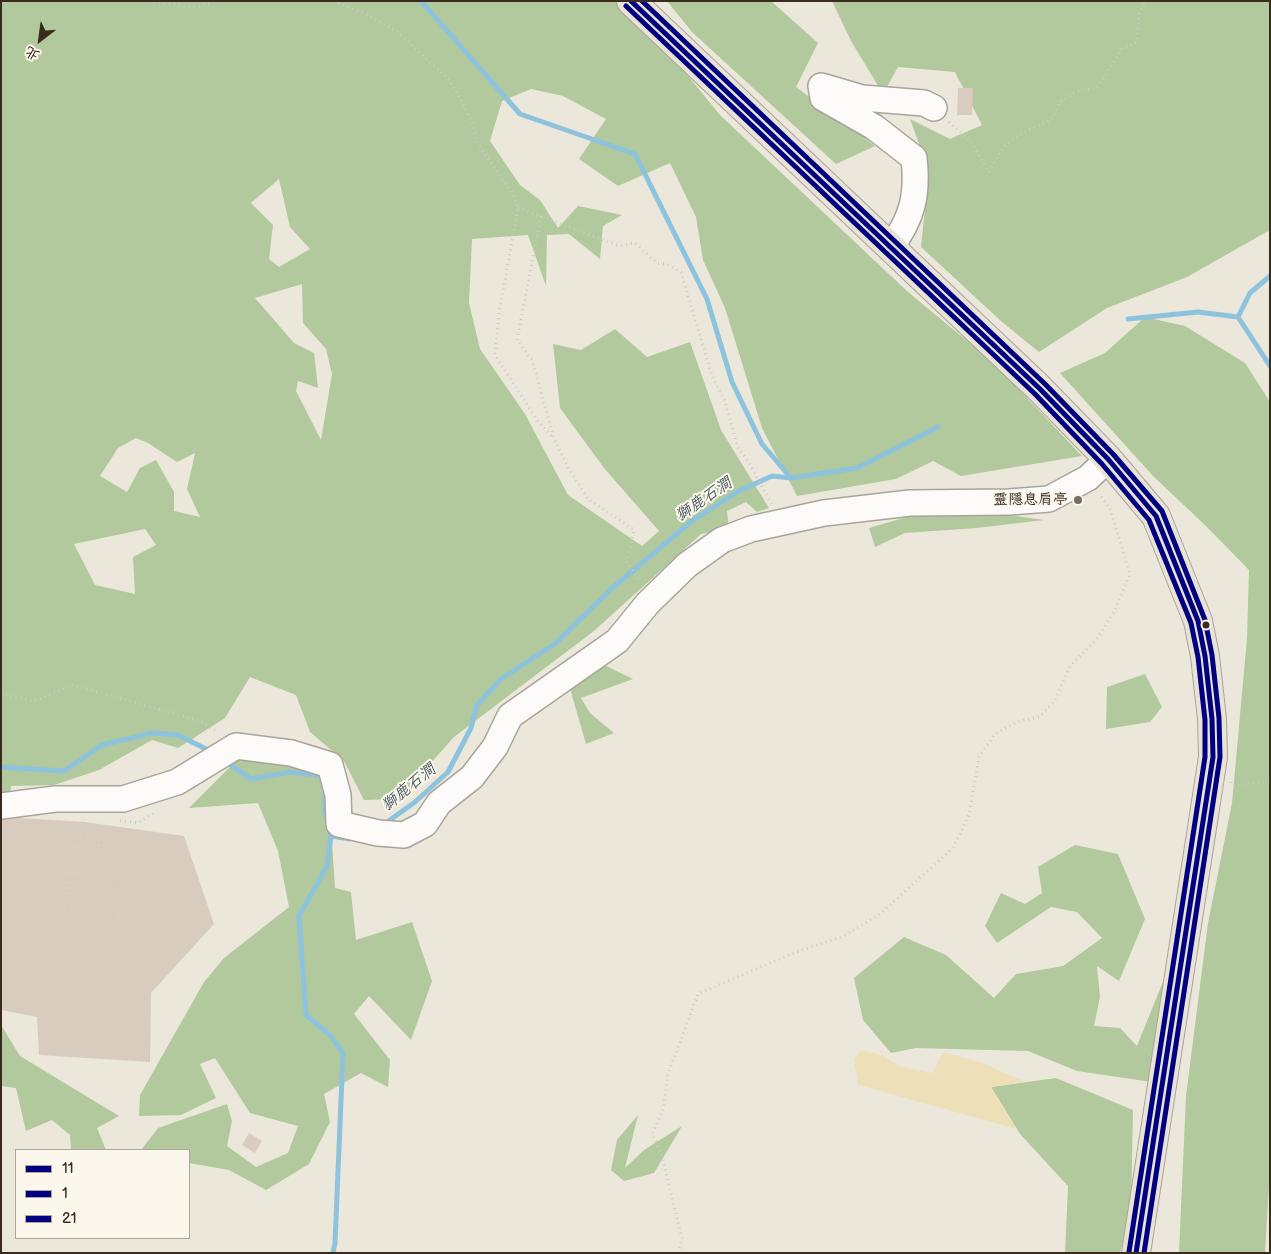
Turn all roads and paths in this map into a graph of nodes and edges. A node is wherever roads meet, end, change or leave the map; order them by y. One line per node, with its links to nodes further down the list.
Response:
1 (149, 1): 2 (path)
2 (216, 1)
3 (334, 1): 7 (path)
4 (631, 1): 9 (main road)
5 (1146, 1): 6 (path)
6 (934, 108): 9 (lane)
7 (518, 208): 8 (path); 10 (path)
8 (541, 216): 10 (path); 13 (path)
9 (890, 248): 11 (main road)
10 (554, 439): 14 (path)
11 (1108, 458): 12 (lane); 17 (main road)
12 (1088, 478): 16 (lane); 28 (path)
13 (760, 484)
14 (636, 575)
15 (1, 694): 16 (path)
16 (224, 753): 19 (lane)
17 (1213, 757): 18 (path); 29 (main road)
18 (1270, 781)
19 (1, 806)
20 (85, 819): 22 (path)
21 (17, 840): 22 (path)
22 (84, 842): 23 (path)
23 (102, 842): 27 (path); 27 (path)
24 (39, 877): 25 (path)
25 (70, 880): 26 (path); 26 (path)
26 (117, 882): 27 (path)
27 (137, 884)
28 (679, 1253)
29 (1136, 1253)

